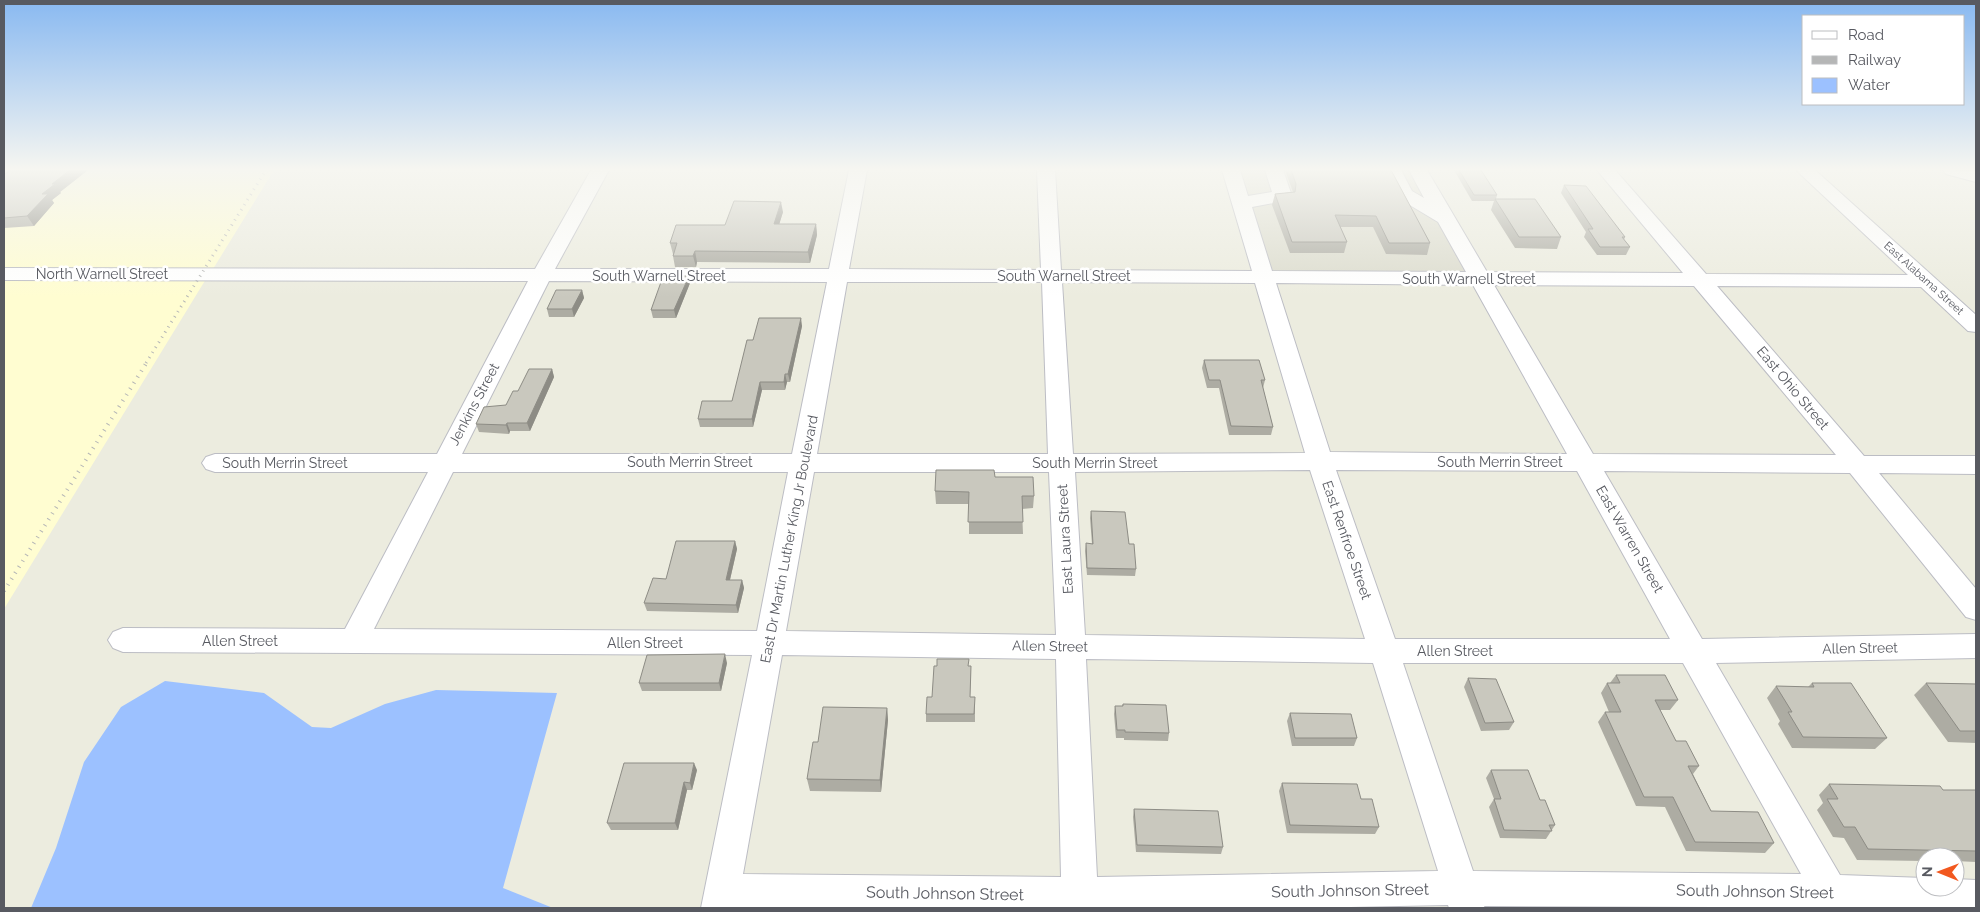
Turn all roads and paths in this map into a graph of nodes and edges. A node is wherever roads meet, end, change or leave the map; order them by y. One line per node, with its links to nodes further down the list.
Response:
1 (576, 213): 12 (street, Jenkins Street)
2 (850, 213): 13 (street, East Dr Martin Luther King Jr Boulevard)
3 (1049, 213): 14 (street, East Laura Street)
4 (1245, 213): 15 (street, East Renfroe Street)
5 (1436, 213): 9 (street)
6 (1443, 213): 9 (street, East Warren Street)
7 (1643, 213): 17 (street, East Ohio Street)
8 (1851, 213): 18 (street, East Alabama Street)
9 (1447, 219): 16 (street, East Warren Street)
10 (4, 274): 11 (street, North Warnell Street)
11 (201, 274): 12 (street, South Warnell Street)
12 (541, 276): 13 (street, South Warnell Street); 23 (street, Jenkins Street)
13 (838, 276): 14 (street, South Warnell Street); 21 (street, East Dr Martin Luther King Jr Boulevard)
14 (1053, 276): 15 (street, South Warnell Street); 24 (street, East Laura Street)
15 (1266, 278): 16 (street, South Warnell Street); 20 (street, East Renfroe Street)
16 (1483, 279): 17 (street, South Warnell Street); 25 (street, East Warren Street)
17 (1702, 280): 18 (street, South Warnell Street); 26 (street, East Ohio Street)
18 (1926, 281): 19 (street, East Alabama Street)
19 (1976, 326)
20 (1320, 461): 24 (street, South Merrin Street); 25 (street, South Merrin Street); 34 (street, East Renfroe Street)
21 (803, 462): 23 (street, South Merrin Street); 24 (street, South Merrin Street); 31 (street, East Dr Martin Luther King Jr Boulevard)
22 (215, 463): 23 (street, South Merrin Street)
23 (443, 463): 30 (street, Jenkins Street)
24 (1061, 463): 32 (street, East Laura Street)
25 (1586, 463): 26 (street, South Merrin Street); 35 (street, East Warren Street)
26 (1858, 465): 27 (street, South Merrin Street); 28 (street, East Ohio Street)
27 (1976, 466)
28 (1976, 609)
29 (124, 640): 30 (street, Allen Street)
30 (353, 642): 31 (street, Allen Street)
31 (768, 643): 32 (street, Allen Street); 38 (street, East Dr Martin Luther King Jr Boulevard)
32 (1071, 646): 34 (street, Allen Street); 40 (street, East Laura Street)
33 (1976, 646): 35 (street, Allen Street)
34 (1384, 650): 35 (street, Allen Street); 37 (street, East Renfroe Street)
35 (1694, 651): 39 (street, East Warren Street)
36 (1976, 897): 39 (street, South Johnson Street)
37 (1464, 898): 39 (street, South Johnson Street); 40 (street, South Johnson Street)
38 (721, 900): 40 (street, South Johnson Street)
39 (1835, 900)
40 (1080, 901)

